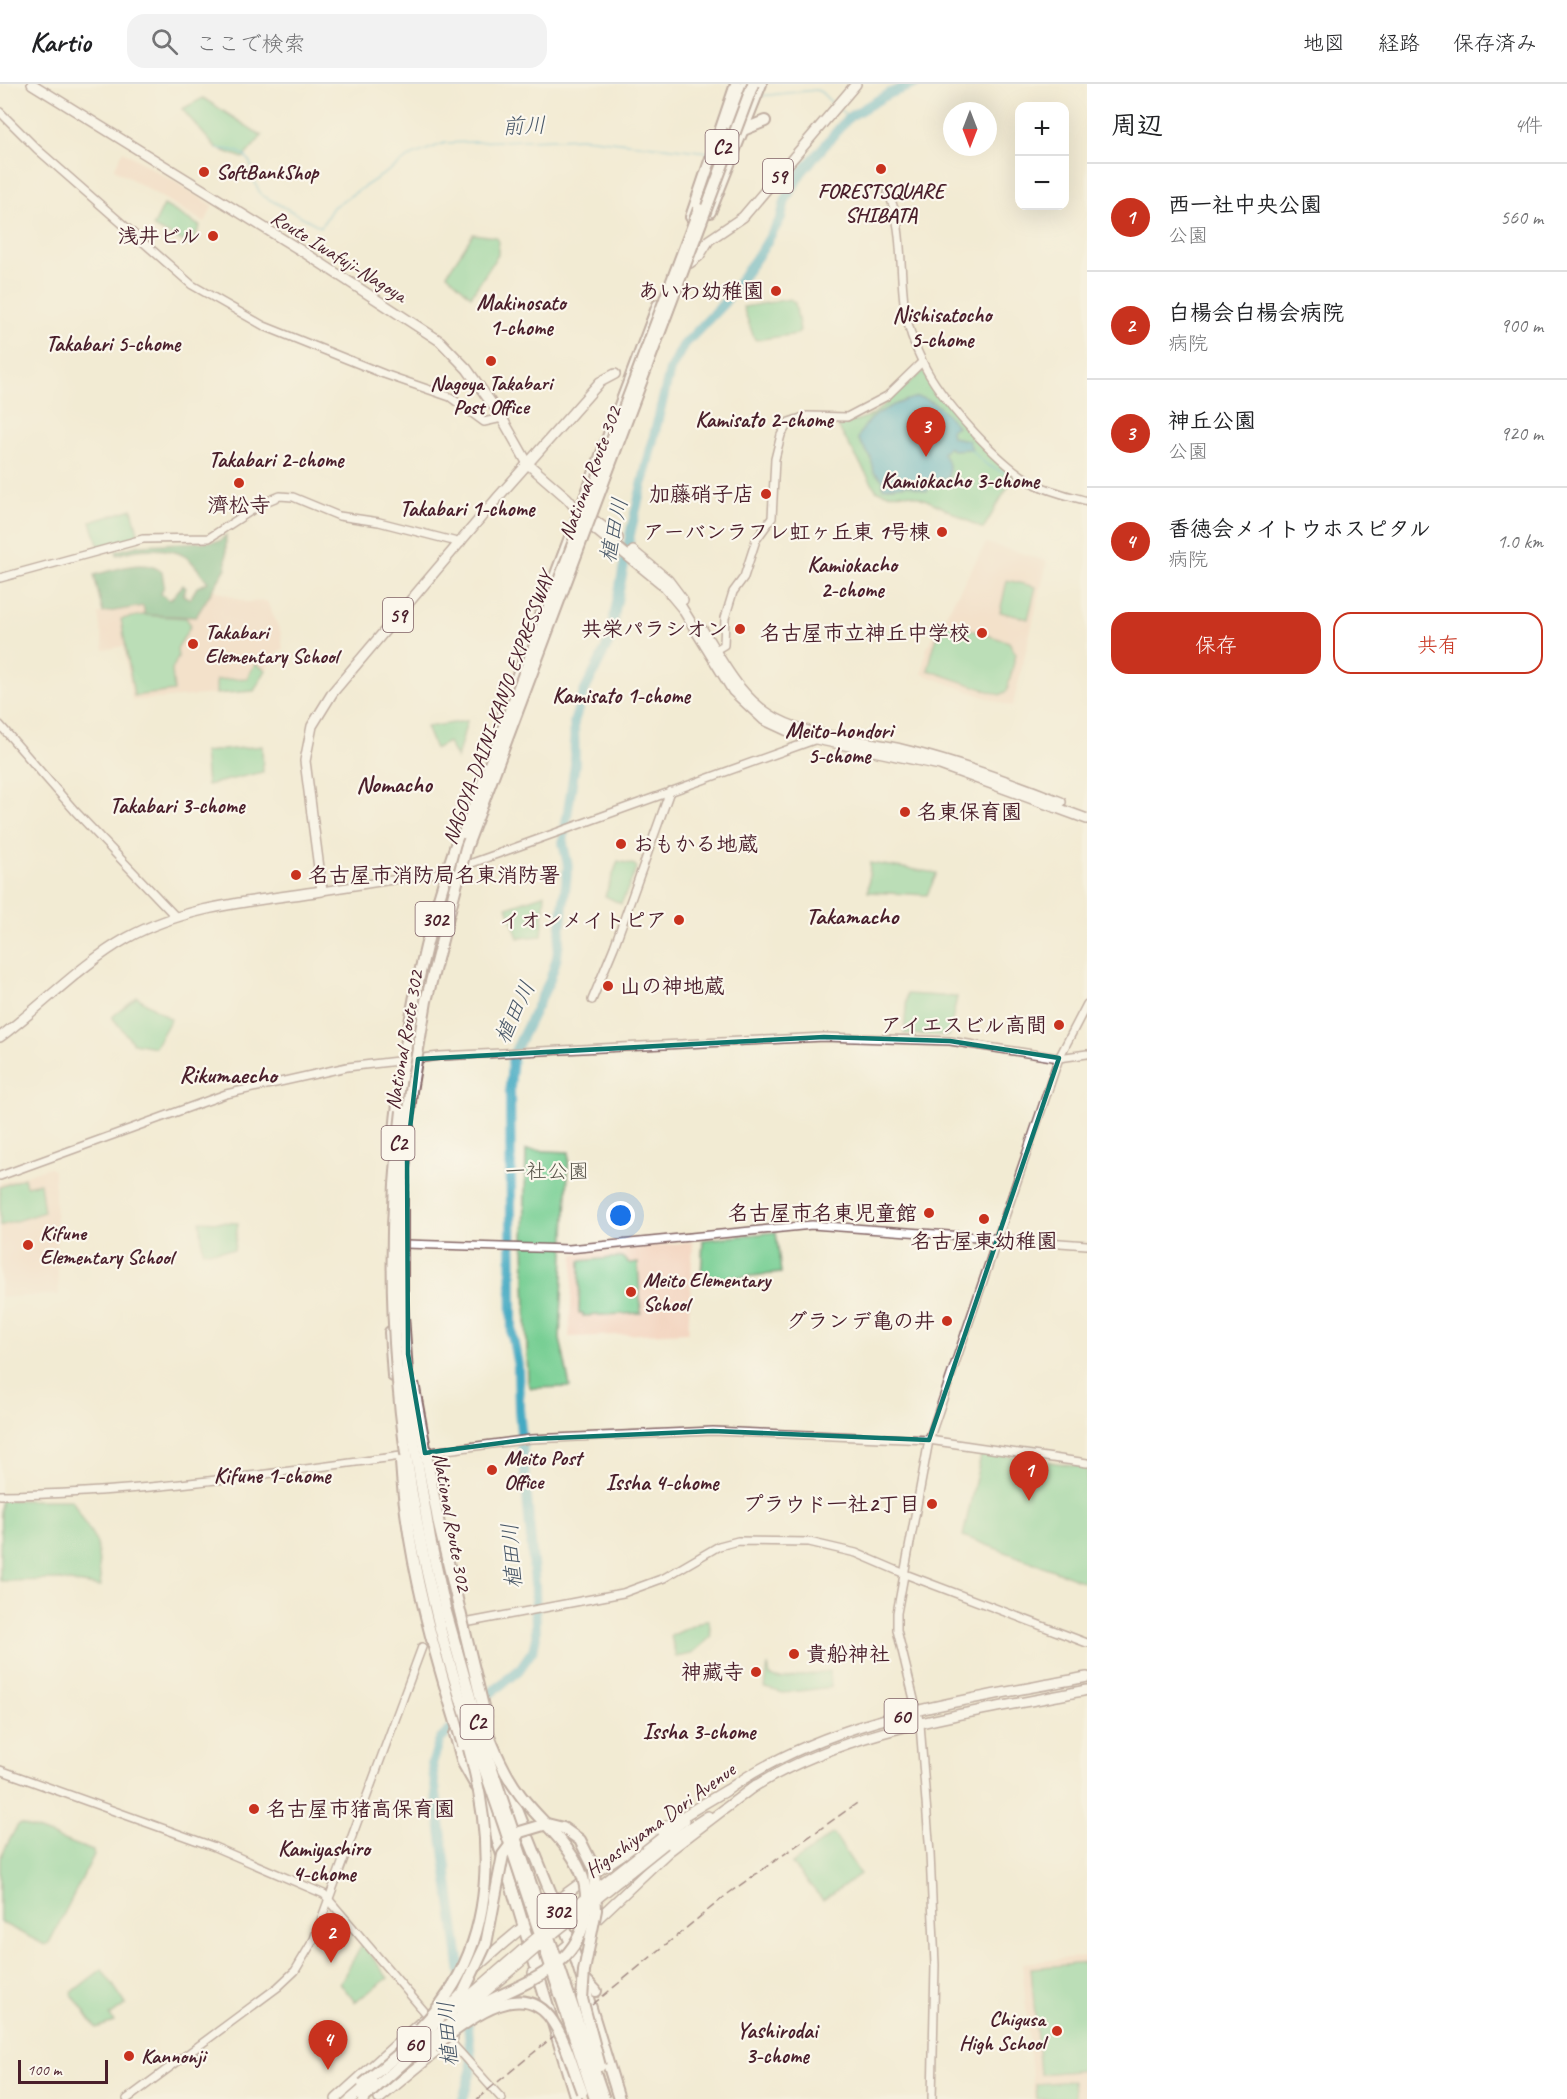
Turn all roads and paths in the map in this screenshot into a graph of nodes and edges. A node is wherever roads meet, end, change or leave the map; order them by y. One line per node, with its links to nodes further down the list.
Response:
1 (32, 84): 17 (main road, Route Iwafuji-Nagoya)
2 (737, 84): 11 (highway); 20 (highway, National Route 302 / 302)
3 (745, 84): 11 (highway, NAGOYA-DAINI-KANJO EXPRESSWAY / C2)
4 (753, 84): 11 (highway, NAGOYA-DAINI-KANJO EXPRESSWAY / C2, bridge)
5 (761, 84): 9 (highway, National Route 302 / 302); 11 (highway, bridge)
6 (856, 84): 12 (main road, 59)
7 (0, 112): 17 (street)
8 (765, 121): 9 (highway)
9 (743, 130): 12 (highway, National Route 302 / 302)
10 (888, 193): 13 (street)
11 (703, 211): 45 (highway, NAGOYA-DAINI-KANJO EXPRESSWAY / C2, bridge); 46 (highway, NAGOYA-DAINI-KANJO EXPRESSWAY / C2, bridge)
12 (690, 263): 21 (highway, National Route 302 / 302)
13 (922, 362): 19 (street); 24 (street)
14 (615, 374): 15 (main road, 59)
15 (600, 382): 16 (main road); 18 (main road, 59)
16 (610, 388)
17 (502, 418): 18 (main road, Route Iwafuji-Nagoya)
18 (528, 464): 20 (main road, Route Iwafuji-Nagoya); 22 (main road, 59)
19 (1087, 501)
20 (579, 510): 21 (main road, Route Iwafuji-Nagoya); 31 (highway, National Route 302 / 302)
21 (592, 523): 24 (main road, Route Iwafuji-Nagoya); 30 (highway, National Route 302 / 302)
22 (461, 543): 23 (street); 32 (main road, 59)
23 (0, 578)
24 (712, 651): 26 (main road, Route Iwafuji-Nagoya)
25 (1, 727): 33 (street)
26 (820, 736): 27 (street); 28 (main road); 29 (main road)
27 (670, 791): 30 (street); 34 (street)
28 (1087, 812)
29 (1087, 819)
30 (464, 866): 31 (street); 39 (highway, National Route 302 / 302)
31 (445, 873): 32 (street); 40 (highway, National Route 302 / 302)
32 (322, 891): 33 (main road)
33 (176, 917): 36 (main road)
34 (592, 1000)
35 (1087, 1004): 38 (street)
36 (0, 1037)
37 (1087, 1054): 38 (street)
38 (1059, 1058): 39 (street); 42 (street)
39 (418, 1059): 40 (street); 43 (highway, National Route 302 / 302)
40 (402, 1062): 41 (street); 49 (highway, National Route 302 / 302)
41 (0, 1176)
42 (997, 1238): 43 (street); 44 (street); 47 (street)
43 (405, 1244): 48 (highway, National Route 302 / 302)
44 (1087, 1245)
45 (403, 1332): 58 (highway, NAGOYA-DAINI-KANJO EXPRESSWAY / C2, bridge); 61 (highway, bridge)
46 (398, 1371): 57 (highway, NAGOYA-DAINI-KANJO EXPRESSWAY / C2, bridge); 67 (highway, bridge)
47 (929, 1440): 48 (street); 50 (street); 52 (street)
48 (419, 1453): 49 (street); 61 (highway, National Route 302 / 302, bridge)
49 (402, 1456): 51 (street); 67 (highway, National Route 302 / 302, bridge)
50 (1087, 1463)
51 (0, 1495)
52 (905, 1574): 53 (street); 54 (street); 60 (street)
53 (470, 1622)
54 (1087, 1643)
55 (422, 1647): 70 (street)
56 (1087, 1677): 60 (main road, Higashiyama Dori Avenue / 60)
57 (455, 1682): 79 (highway, bridge); 88 (highway, NAGOYA-DAINI-KANJO EXPRESSWAY / C2, bridge)
58 (466, 1689): 83 (highway, bridge); 89 (highway, NAGOYA-DAINI-KANJO EXPRESSWAY / C2, bridge)
59 (1087, 1690): 62 (main road, Higashiyama Dori Avenue / 60)
60 (917, 1712): 62 (street); 65 (main road, Higashiyama Dori Avenue / 60)
61 (485, 1723): 68 (highway, 302)
62 (920, 1724): 64 (main road, Higashiyama Dori Avenue / 60); 92 (street)
63 (0, 1770): 70 (street)
64 (756, 1785): 69 (main road, Higashiyama Dori Avenue / 60); 73 (main road, 60)
65 (727, 1790): 69 (main road, Higashiyama Dori Avenue / 60); 71 (main road, 60)
66 (532, 1802): 68 (highway)
67 (494, 1831): 72 (highway, National Route 302 / 302)
68 (527, 1834): 71 (highway, 302)
69 (663, 1841): 82 (main road, Higashiyama Dori Avenue / 60, bridge); 83 (main road, Higashiyama Dori Avenue / 60, bridge)
70 (330, 1898): 77 (street); 80 (street)
71 (553, 1901): 72 (main road, 60); 73 (highway, 302)
72 (522, 1925): 74 (highway, National Route 302 / 302); 77 (main road, 60, bridge)
73 (571, 1943): 74 (main road, 60); 75 (highway, 302)
74 (536, 1970): 78 (main road, 60); 86 (highway, National Route 302 / 302)
75 (580, 1975): 76 (highway); 91 (highway, 302)
76 (596, 1991)
77 (428, 2016): 78 (street); 81 (main road, 60)
78 (451, 2040): 84 (main road, 60); 85 (street)
79 (363, 2084): 82 (highway, bridge); 90 (highway, bridge)
80 (127, 2099)
81 (336, 2099)
82 (349, 2099)
83 (363, 2099): 87 (highway, bridge)
84 (379, 2099)
85 (502, 2099)
86 (576, 2099)
87 (585, 2099)
88 (595, 2099)
89 (604, 2099)
90 (610, 2099)
91 (619, 2099)
92 (932, 2099)

